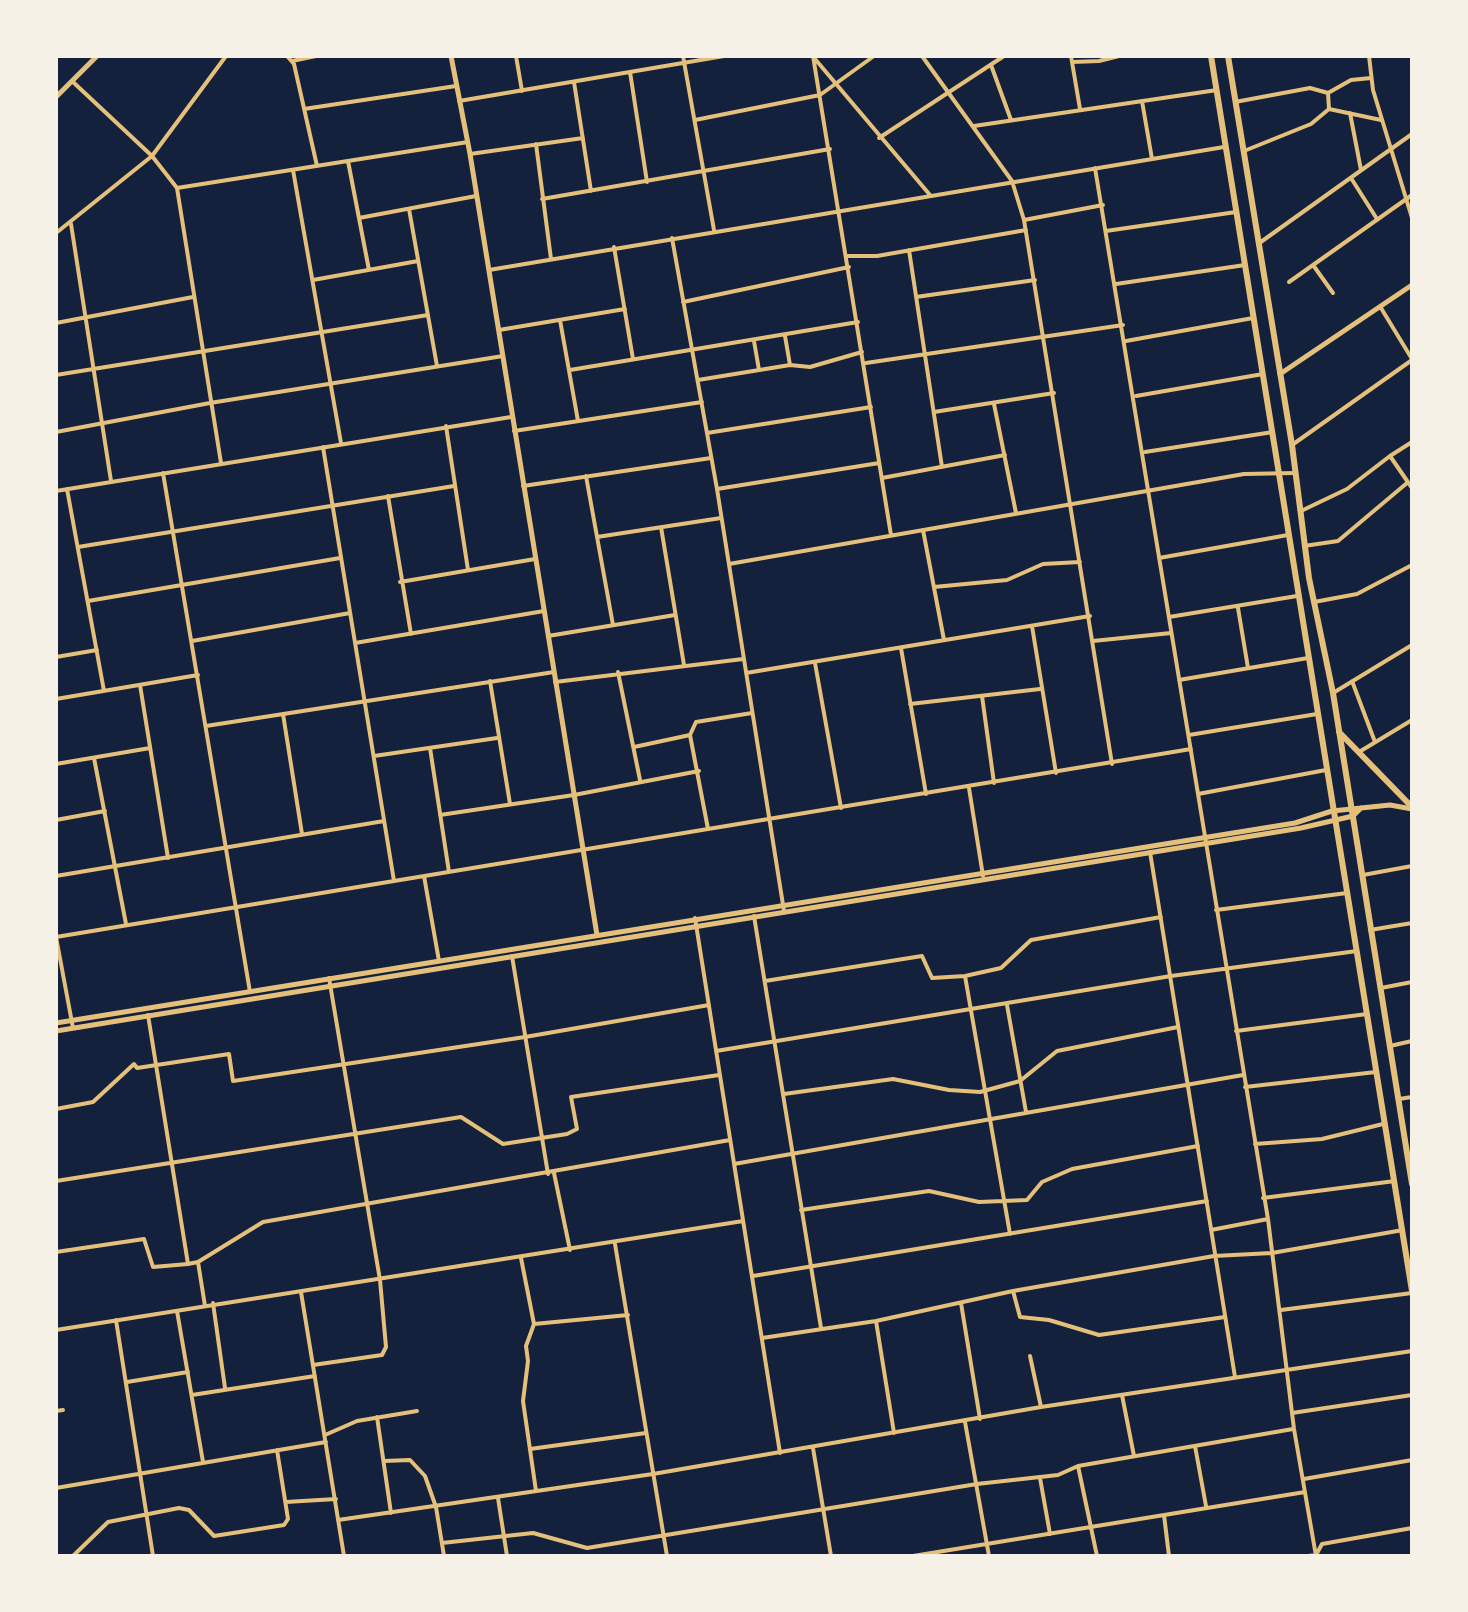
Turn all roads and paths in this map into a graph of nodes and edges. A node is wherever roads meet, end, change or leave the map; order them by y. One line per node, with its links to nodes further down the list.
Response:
1 (97, 56): 22 (street)
2 (226, 56): 53 (street)
3 (316, 56): 16 (street)
4 (451, 56): 24 (street)
5 (516, 56): 28 (street)
6 (683, 56): 18 (street)
7 (724, 56): 18 (street)
8 (813, 56): 25 (street); 30 (street)
9 (874, 56): 25 (street)
10 (922, 56): 26 (street)
11 (1004, 56): 19 (street)
12 (1119, 56): 17 (street)
13 (1211, 56): 27 (main road)
14 (1228, 56): 34 (main road)
15 (1369, 56): 21 (street)
16 (290, 58): 35 (street)
17 (1072, 59): 37 (street)
18 (684, 64): 20 (street); 39 (street)
19 (991, 65): 26 (street); 40 (street)
20 (630, 72): 23 (street); 63 (street)
21 (1371, 78): 29 (street); 41 (street)
22 (73, 82): 31 (street); 53 (street)
23 (574, 82): 28 (street); 44 (street)
24 (456, 86): 32 (street); 35 (street)
25 (836, 86): 30 (street); 45 (street)
26 (947, 90): 42 (street); 45 (street)
27 (1217, 90): 33 (street); 48 (main road)
28 (522, 91): 32 (street)
29 (1328, 93): 34 (street); 36 (street)
30 (820, 95): 39 (street); 50 (street)
31 (56, 97)
32 (459, 101): 46 (street)
33 (1142, 101): 37 (street); 54 (street)
34 (1234, 102): 51 (main road)
35 (304, 109): 56 (street)
36 (1329, 109): 38 (street); 51 (street)
37 (1080, 110): 40 (street)
38 (1350, 113): 41 (street); 59 (street)
39 (695, 120): 60 (street)
40 (1011, 120): 42 (street)
41 (1382, 120): 49 (street)
42 (974, 126): 62 (street)
43 (1412, 134): 49 (street)
44 (583, 138): 47 (street); 65 (street)
45 (879, 138): 66 (street)
46 (468, 142): 52 (street); 55 (street)
47 (536, 144): 52 (street); 69 (street)
48 (1226, 147): 54 (street); 73 (main road)
49 (1391, 148): 59 (street); 68 (street)
50 (830, 149): 60 (street); 72 (street)
51 (1244, 151): 84 (main road)
52 (470, 154): 67 (street)
53 (152, 156): 64 (street); 78 (street)
54 (1152, 159): 57 (street)
55 (348, 161): 56 (street); 74 (street)
56 (317, 166): 58 (street)
57 (1095, 168): 62 (street); 70 (street)
58 (293, 170): 64 (street); 95 (street)
59 (1361, 170): 61 (street)
60 (705, 173): 63 (street); 79 (street)
61 (1351, 178): 76 (street); 84 (street)
62 (1012, 181): 66 (street); 77 (street)
63 (647, 182): 65 (street)
64 (177, 188): 101 (street)
65 (591, 192): 69 (street)
66 (930, 195): 72 (street)
67 (476, 196): 71 (street); 94 (street)
68 (1409, 197): 75 (street); 76 (street)
69 (542, 199): 88 (street)
70 (1103, 205): 77 (street); 81 (street)
71 (409, 209): 74 (street); 89 (street)
72 (839, 209): 79 (street); 87 (street)
73 (1236, 212): 81 (street); 90 (main road)
74 (359, 218): 93 (street)
75 (1412, 218)
76 (1377, 219): 91 (street)
77 (1024, 220): 80 (street)
78 (71, 224): 82 (street); 107 (street)
79 (714, 230): 83 (street)
80 (1026, 230): 86 (street); 96 (street)
81 (1106, 231): 98 (street)
82 (56, 233)
83 (672, 238): 85 (street); 103 (street)
84 (1258, 244): 134 (main road)
85 (614, 247): 88 (street); 105 (street)
86 (909, 250): 87 (street); 102 (street)
87 (847, 256): 92 (street)
88 (551, 259): 94 (street)
89 (418, 261): 93 (street); 106 (street)
90 (1245, 265): 98 (street); 108 (main road)
91 (1313, 265): 97 (street); 100 (street)
92 (849, 267): 103 (street); 110 (street)
93 (369, 270): 95 (street)
94 (489, 270): 113 (street)
95 (313, 280): 114 (street)
96 (1035, 280): 102 (street); 116 (street)
97 (1289, 282)
98 (1116, 284): 112 (street)
99 (1412, 285): 104 (street)
100 (1333, 293)
101 (193, 297): 107 (street); 120 (street)
102 (916, 297): 122 (street)
103 (683, 302): 119 (street)
104 (1381, 308): 125 (street); 134 (street)
105 (625, 309): 109 (street); 124 (street)
106 (428, 315): 114 (street); 128 (street)
107 (84, 318): 111 (street); 129 (street)
108 (1255, 318): 118 (street); 132 (main road)
109 (560, 320): 113 (street); 130 (street)
110 (858, 322): 115 (street); 121 (street)
111 (56, 323)
112 (1123, 325): 116 (street); 118 (street)
113 (499, 330): 123 (street)
114 (322, 332): 120 (street); 136 (street)
115 (785, 336): 117 (street); 127 (street)
116 (1045, 338): 122 (street); 137 (street)
117 (754, 341): 119 (street); 131 (street)
118 (1126, 341): 138 (street)
119 (692, 350): 124 (street); 135 (street)
120 (202, 351): 129 (street); 140 (street)
121 (862, 352): 126 (street); 127 (street)
122 (926, 354): 126 (street); 143 (street)
123 (503, 356): 128 (street); 144 (street)
124 (633, 360): 130 (street)
125 (1412, 360): 154 (street)
126 (866, 363): 142 (street)
127 (790, 365): 131 (street)
128 (437, 366): 136 (street)
129 (92, 369): 133 (street); 146 (street)
130 (570, 370): 145 (street)
131 (759, 370): 135 (street)
132 (1263, 374): 138 (street); 150 (main road)
133 (56, 375)
134 (1280, 375): 154 (main road)
135 (698, 380): 139 (street)
136 (332, 384): 140 (street); 153 (street)
137 (1054, 393): 141 (street); 179 (street)
138 (1135, 396): 156 (street)
139 (702, 402): 145 (street); 151 (street)
140 (210, 403): 146 (street); 160 (street)
141 (994, 404): 143 (street); 157 (street)
142 (871, 407): 151 (street); 161 (street)
143 (934, 412): 162 (street)
144 (511, 417): 147 (street); 148 (street)
145 (578, 421): 148 (street)
146 (102, 425): 149 (street); 168 (street)
147 (446, 426): 153 (street); 170 (street)
148 (514, 431): 171 (street)
149 (56, 432)
150 (1273, 432): 156 (street); 163 (main road)
151 (707, 433): 159 (street)
152 (1412, 442): 158 (street)
153 (341, 443): 155 (street)
154 (1292, 445): 165 (main road)
155 (323, 447): 160 (street); 178 (street)
156 (1144, 452): 176 (street)
157 (1005, 455): 162 (street); 181 (street)
158 (1390, 456): 169 (street); 180 (street)
159 (711, 458): 166 (street); 174 (street)
160 (221, 463): 164 (street)
161 (879, 463): 167 (street); 174 (street)
162 (942, 467): 167 (street)
163 (1277, 472): 165 (street); 176 (street); 187 (main road)
164 (163, 473): 168 (street); 185 (street)
165 (1295, 473): 180 (main road)
166 (586, 476): 171 (street); 188 (street)
167 (882, 478): 186 (street)
168 (111, 481): 173 (street)
169 (1407, 483): 172 (street); 189 (street)
170 (454, 486): 177 (street); 197 (street)
171 (523, 486): 193 (street)
172 (1412, 488)
173 (67, 489): 175 (street); 190 (street)
174 (717, 489): 182 (street)
175 (56, 491)
176 (1148, 492): 179 (street); 192 (street)
177 (388, 496): 178 (street); 198 (street)
178 (331, 504): 185 (street); 191 (street)
179 (1072, 504): 181 (street); 194 (street)
180 (1299, 511): 189 (main road)
181 (1016, 513): 184 (street)
182 (721, 518): 183 (street); 195 (street)
183 (661, 527): 188 (street); 207 (street)
184 (923, 530): 186 (street); 200 (street)
185 (174, 531): 190 (street); 199 (street)
186 (891, 535): 195 (street)
187 (1288, 535): 192 (street); 201 (main road)
188 (597, 537): 210 (street)
189 (1304, 546): 203 (main road)
190 (78, 547): 202 (street)
191 (340, 558): 199 (street); 206 (street)
192 (1159, 558): 209 (street)
193 (535, 559): 197 (street); 205 (street)
194 (1081, 562): 200 (street); 208 (street)
195 (729, 564): 224 (street)
196 (1412, 565): 203 (street)
197 (468, 570): 198 (street)
198 (400, 582): 213 (street)
199 (184, 586): 202 (street); 216 (street)
200 (934, 587): 215 (street)
201 (1297, 596): 204 (street); 223 (main road)
202 (88, 601): 221 (street)
203 (1313, 602): 239 (main road)
204 (1238, 608): 209 (street); 227 (street)
205 (544, 611): 213 (street); 214 (street)
206 (350, 613): 216 (street); 218 (street)
207 (675, 615): 210 (street); 226 (street)
208 (1090, 616): 211 (street); 217 (street)
209 (1169, 617): 212 (street)
210 (613, 625): 214 (street)
211 (1032, 626): 215 (street); 237 (street)
212 (1171, 633): 217 (street); 232 (street)
213 (411, 634): 218 (street)
214 (548, 636): 228 (street)
215 (944, 640): 220 (street)
216 (192, 641): 231 (street)
217 (1093, 641): 262 (street)
218 (355, 643): 242 (street)
219 (1412, 645): 234 (street)
220 (901, 648): 225 (street); 243 (street)
221 (97, 650): 222 (street); 238 (street)
222 (56, 657)
223 (1308, 658): 227 (street); 246 (main road)
224 (743, 659): 226 (street); 230 (street)
225 (815, 663): 230 (street); 274 (street)
226 (684, 665): 229 (street)
227 (1248, 668): 232 (street)
228 (554, 672): 233 (street); 235 (street)
229 (618, 672): 235 (street); 254 (street)
230 (746, 673): 244 (street)
231 (198, 675): 236 (street); 248 (street)
232 (1179, 680): 251 (street)
233 (490, 681): 242 (street); 252 (street)
234 (1352, 681): 239 (street); 253 (street)
235 (555, 682): 271 (street)
236 (140, 685): 238 (street); 255 (street)
237 (1040, 689): 240 (street); 265 (street)
238 (104, 691): 241 (street)
239 (1333, 693): 249 (main road)
240 (982, 696): 243 (street); 267 (street)
241 (56, 699)
242 (365, 701): 245 (street); 259 (street)
243 (910, 704): 269 (street)
244 (752, 713): 250 (street); 282 (street)
245 (283, 714): 248 (street); 286 (street)
246 (1317, 714): 251 (street); 263 (main road)
247 (1412, 720): 253 (street)
248 (206, 726): 288 (street)
249 (1339, 732): 258 (main road); 275 (main road)
250 (690, 735): 254 (street); 264 (street)
251 (1189, 735): 257 (street)
252 (497, 738): 256 (street); 272 (street)
253 (1375, 742): 258 (street)
254 (634, 747): 266 (street)
255 (150, 748): 260 (street); 292 (street)
256 (430, 748): 259 (street); 279 (street)
257 (1191, 749): 262 (street); 270 (street)
258 (1357, 753): 276 (main road)
259 (374, 756): 284 (street)
260 (94, 758): 261 (street); 277 (street)
261 (56, 764)
262 (1112, 765): 265 (street)
263 (1326, 770): 270 (street); 278 (main road)
264 (699, 771): 266 (street); 285 (street)
265 (1056, 773): 267 (street)
266 (640, 781): 271 (street)
267 (994, 783): 268 (street)
268 (969, 788): 269 (street); 296 (street)
269 (926, 794): 274 (street)
270 (1198, 794): 287 (street)
271 (574, 795): 272 (street); 289 (street)
272 (510, 804): 279 (street)
273 (1362, 807): 275 (street); 276 (street); 280 (street)
274 (841, 808): 282 (street)
275 (1351, 808): 278 (street); 280 (main road)
276 (1412, 808)
277 (105, 811): 281 (street); 293 (street)
278 (1332, 811): 283 (main road); 287 (street)
279 (440, 815): 295 (street)
280 (1353, 816): 283 (street); 297 (main road)
281 (56, 820)
282 (769, 820): 285 (street); 303 (street)
283 (1334, 820): 287 (street); 301 (main road)
284 (384, 821): 286 (street); 300 (street)
285 (708, 829): 289 (street)
286 (303, 835): 288 (street)
287 (1205, 839): 290 (street); 291 (street); 304 (street)
288 (226, 849): 292 (street); 302 (street)
289 (583, 851): 295 (street); 312 (street)
290 (1150, 852): 291 (street); 306 (street)
291 (1110, 855): 296 (street)
292 (168, 858): 293 (street)
293 (116, 866): 298 (street); 309 (street)
294 (1412, 866): 297 (street)
295 (449, 872): 299 (street)
296 (983, 875): 303 (street)
297 (1363, 875): 311 (main road)
298 (56, 876)
299 (424, 876): 300 (street); 318 (street)
300 (394, 881): 302 (street)
301 (1347, 893): 304 (street); 315 (main road)
302 (236, 908): 309 (street); 329 (street)
303 (784, 908): 305 (street); 307 (street)
304 (1216, 910): 321 (street)
305 (754, 916): 310 (street); 325 (street)
306 (1161, 917): 322 (street); 323 (street)
307 (695, 918): 310 (street); 312 (street)
308 (1412, 923): 311 (street)
309 (126, 925): 313 (street)
310 (696, 926): 314 (street); 332 (street)
311 (1370, 930): 328 (main road)
312 (597, 933): 314 (street); 316 (street)
313 (56, 937): 339 (street)
314 (598, 941): 317 (street)
315 (1357, 951): 321 (street); 336 (main road)
316 (487, 952): 318 (street); 319 (street)
317 (512, 956): 319 (street); 343 (street)
318 (439, 960): 320 (street); 324 (street)
319 (489, 960): 320 (street)
320 (440, 968): 327 (street)
321 (1225, 969): 323 (street); 342 (street)
322 (965, 976): 325 (street); 334 (street)
323 (1171, 976): 333 (street); 340 (street)
324 (329, 978): 327 (street); 329 (street)
325 (765, 981): 344 (street)
326 (1412, 982): 328 (street)
327 (330, 986): 330 (street); 349 (street)
328 (1379, 988): 346 (main road)
329 (250, 991): 330 (street); 331 (street)
330 (251, 998): 335 (street)
331 (169, 1004): 335 (street); 339 (street)
332 (709, 1005): 343 (street); 347 (street)
333 (1007, 1005): 334 (street); 353 (street)
334 (972, 1010): 344 (street); 355 (street)
335 (170, 1012): 337 (street)
336 (1367, 1014): 342 (street); 350 (main road)
337 (148, 1015): 339 (street); 348 (street)
338 (56, 1023): 339 (street)
339 (72, 1024): 341 (street)
340 (1178, 1027): 353 (street); 354 (street)
341 (56, 1031)
342 (1236, 1031): 352 (street)
343 (525, 1037): 349 (street); 365 (street)
344 (775, 1040): 347 (street); 357 (street)
345 (1412, 1041): 346 (street)
346 (1390, 1046): 359 (main road)
347 (716, 1051): 351 (street)
348 (156, 1064): 349 (street); 360 (street); 371 (street)
349 (342, 1064): 364 (street)
350 (1376, 1072): 356 (street); 363 (main road)
351 (719, 1075): 365 (street); 366 (street)
352 (1243, 1075): 354 (street); 356 (street)
353 (1020, 1081): 355 (street); 361 (street)
354 (1187, 1085): 361 (street); 368 (street)
355 (985, 1087): 357 (street); 362 (street)
356 (1245, 1087): 367 (street)
357 (784, 1094): 370 (street)
358 (1412, 1097): 359 (street)
359 (1399, 1099): 369 (main road)
360 (56, 1109)
361 (1026, 1113): 362 (street)
362 (991, 1119): 370 (street); 380 (street)
363 (1383, 1124): 367 (street); 375 (main road)
364 (355, 1137): 365 (street); 371 (street); 379 (street)
365 (542, 1138): 373 (street)
366 (730, 1140): 372 (street); 373 (street)
367 (1255, 1144): 377 (street)
368 (1198, 1146): 378 (street); 380 (street)
369 (1410, 1153): 376 (main road)
370 (792, 1154): 372 (street); 381 (street)
371 (172, 1160): 374 (street); 396 (street)
372 (734, 1164): 383 (street)
373 (551, 1174): 379 (street); 389 (street)
374 (56, 1181)
375 (1395, 1181): 377 (street); 385 (main road)
376 (1412, 1184)
377 (1263, 1198): 382 (street)
378 (1207, 1201): 384 (street); 386 (street)
379 (367, 1202): 395 (street); 399 (street)
380 (1004, 1203): 381 (street); 386 (street)
381 (801, 1210): 397 (street)
382 (1268, 1219): 384 (street); 391 (street)
383 (743, 1221): 388 (street); 398 (street)
384 (1210, 1230): 392 (street)
385 (1403, 1230): 387 (main road); 391 (street)
386 (1010, 1234): 397 (street)
387 (1408, 1240): 394 (main road)
388 (615, 1244): 389 (street); 408 (street)
389 (570, 1250): 393 (street)
390 (56, 1252): 396 (street)
391 (1272, 1253): 392 (street); 406 (street)
392 (1214, 1256): 400 (street); 409 (street)
393 (521, 1258): 399 (street); 412 (street)
394 (1409, 1259): 402 (main road)
395 (198, 1262): 396 (street); 405 (street)
396 (188, 1264)
397 (811, 1267): 398 (street); 413 (street)
398 (753, 1276): 415 (street)
399 (380, 1280): 401 (street); 418 (street)
400 (1013, 1291): 404 (street); 409 (street)
401 (301, 1292): 403 (street); 418 (street)
402 (1412, 1292): 406 (street)
403 (213, 1303): 405 (street); 424 (street)
404 (961, 1303): 411 (street); 434 (street)
405 (205, 1306): 407 (street)
406 (1281, 1310): 419 (street)
407 (177, 1311): 410 (street); 420 (street)
408 (628, 1314): 412 (street); 437 (street)
409 (1225, 1317): 422 (street)
410 (116, 1320): 414 (street); 423 (street)
411 (876, 1321): 413 (street); 438 (street)
412 (534, 1324): 443 (street)
413 (821, 1329): 415 (street)
414 (56, 1330)
415 (762, 1338): 445 (street)
416 (1412, 1351): 419 (street)
417 (1030, 1356): 428 (street)
418 (313, 1365): 421 (street)
419 (1286, 1369): 422 (street); 432 (street)
420 (188, 1372): 423 (street); 425 (street)
421 (315, 1376): 424 (street); 439 (street)
422 (1235, 1377): 426 (street)
423 (126, 1382): 451 (street)
424 (226, 1389): 425 (street)
425 (192, 1395): 449 (street)
426 (1122, 1395): 428 (street); 446 (street)
427 (1412, 1395): 432 (street)
428 (1041, 1407): 434 (street)
429 (63, 1410): 430 (street)
430 (56, 1411)
431 (417, 1411): 433 (street)
432 (1292, 1413): 436 (street)
433 (377, 1417): 439 (street); 448 (street)
434 (980, 1419): 435 (street)
435 (965, 1422): 438 (street); 455 (street)
436 (1294, 1429): 441 (street); 454 (street)
437 (647, 1433): 443 (street); 452 (street)
438 (894, 1434): 442 (street)
439 (325, 1435): 440 (street)
440 (326, 1442): 444 (street); 460 (street)
441 (1195, 1446): 446 (street); 462 (street)
442 (813, 1448): 445 (street); 464 (street)
443 (530, 1449): 457 (street)
444 (277, 1450): 449 (street); 461 (street)
445 (780, 1453): 452 (street)
446 (1134, 1456): 450 (street)
447 (1412, 1460): 454 (street)
448 (384, 1461): 463 (street); 465 (street)
449 (203, 1462): 451 (street)
450 (1078, 1466): 453 (street); 469 (street)
451 (140, 1473): 456 (street); 466 (street)
452 (653, 1474): 457 (street); 473 (street)
453 (1040, 1478): 455 (street); 471 (street)
454 (1303, 1479): 458 (street)
455 (977, 1484): 464 (street); 475 (street)
456 (56, 1488)
457 (536, 1491): 459 (street)
458 (1305, 1492): 462 (street); 476 (street)
459 (498, 1498): 463 (street); 472 (street)
460 (336, 1499): 461 (street); 468 (street)
461 (286, 1502): 466 (street)
462 (1206, 1506): 467 (street)
463 (436, 1507): 465 (street); 474 (street)
464 (824, 1510): 473 (street); 483 (street)
465 (391, 1513): 468 (street)
466 (147, 1514): 477 (street); 478 (street)
467 (1164, 1515): 469 (street); 487 (street)
468 (338, 1520): 479 (street)
469 (1092, 1527): 471 (street); 486 (street)
470 (1412, 1528): 476 (street)
471 (1050, 1534): 475 (street)
472 (503, 1535): 473 (street); 474 (street); 481 (street)
473 (664, 1537): 482 (street)
474 (442, 1543): 480 (street)
475 (987, 1544): 484 (street); 485 (street)
476 (1316, 1555): 488 (street)
477 (73, 1556)
478 (153, 1556)
479 (344, 1556)
480 (444, 1556)
481 (507, 1556)
482 (667, 1556)
483 (831, 1556)
484 (913, 1556)
485 (989, 1556)
486 (1097, 1556)
487 (1169, 1556)
488 (1308, 1556)

